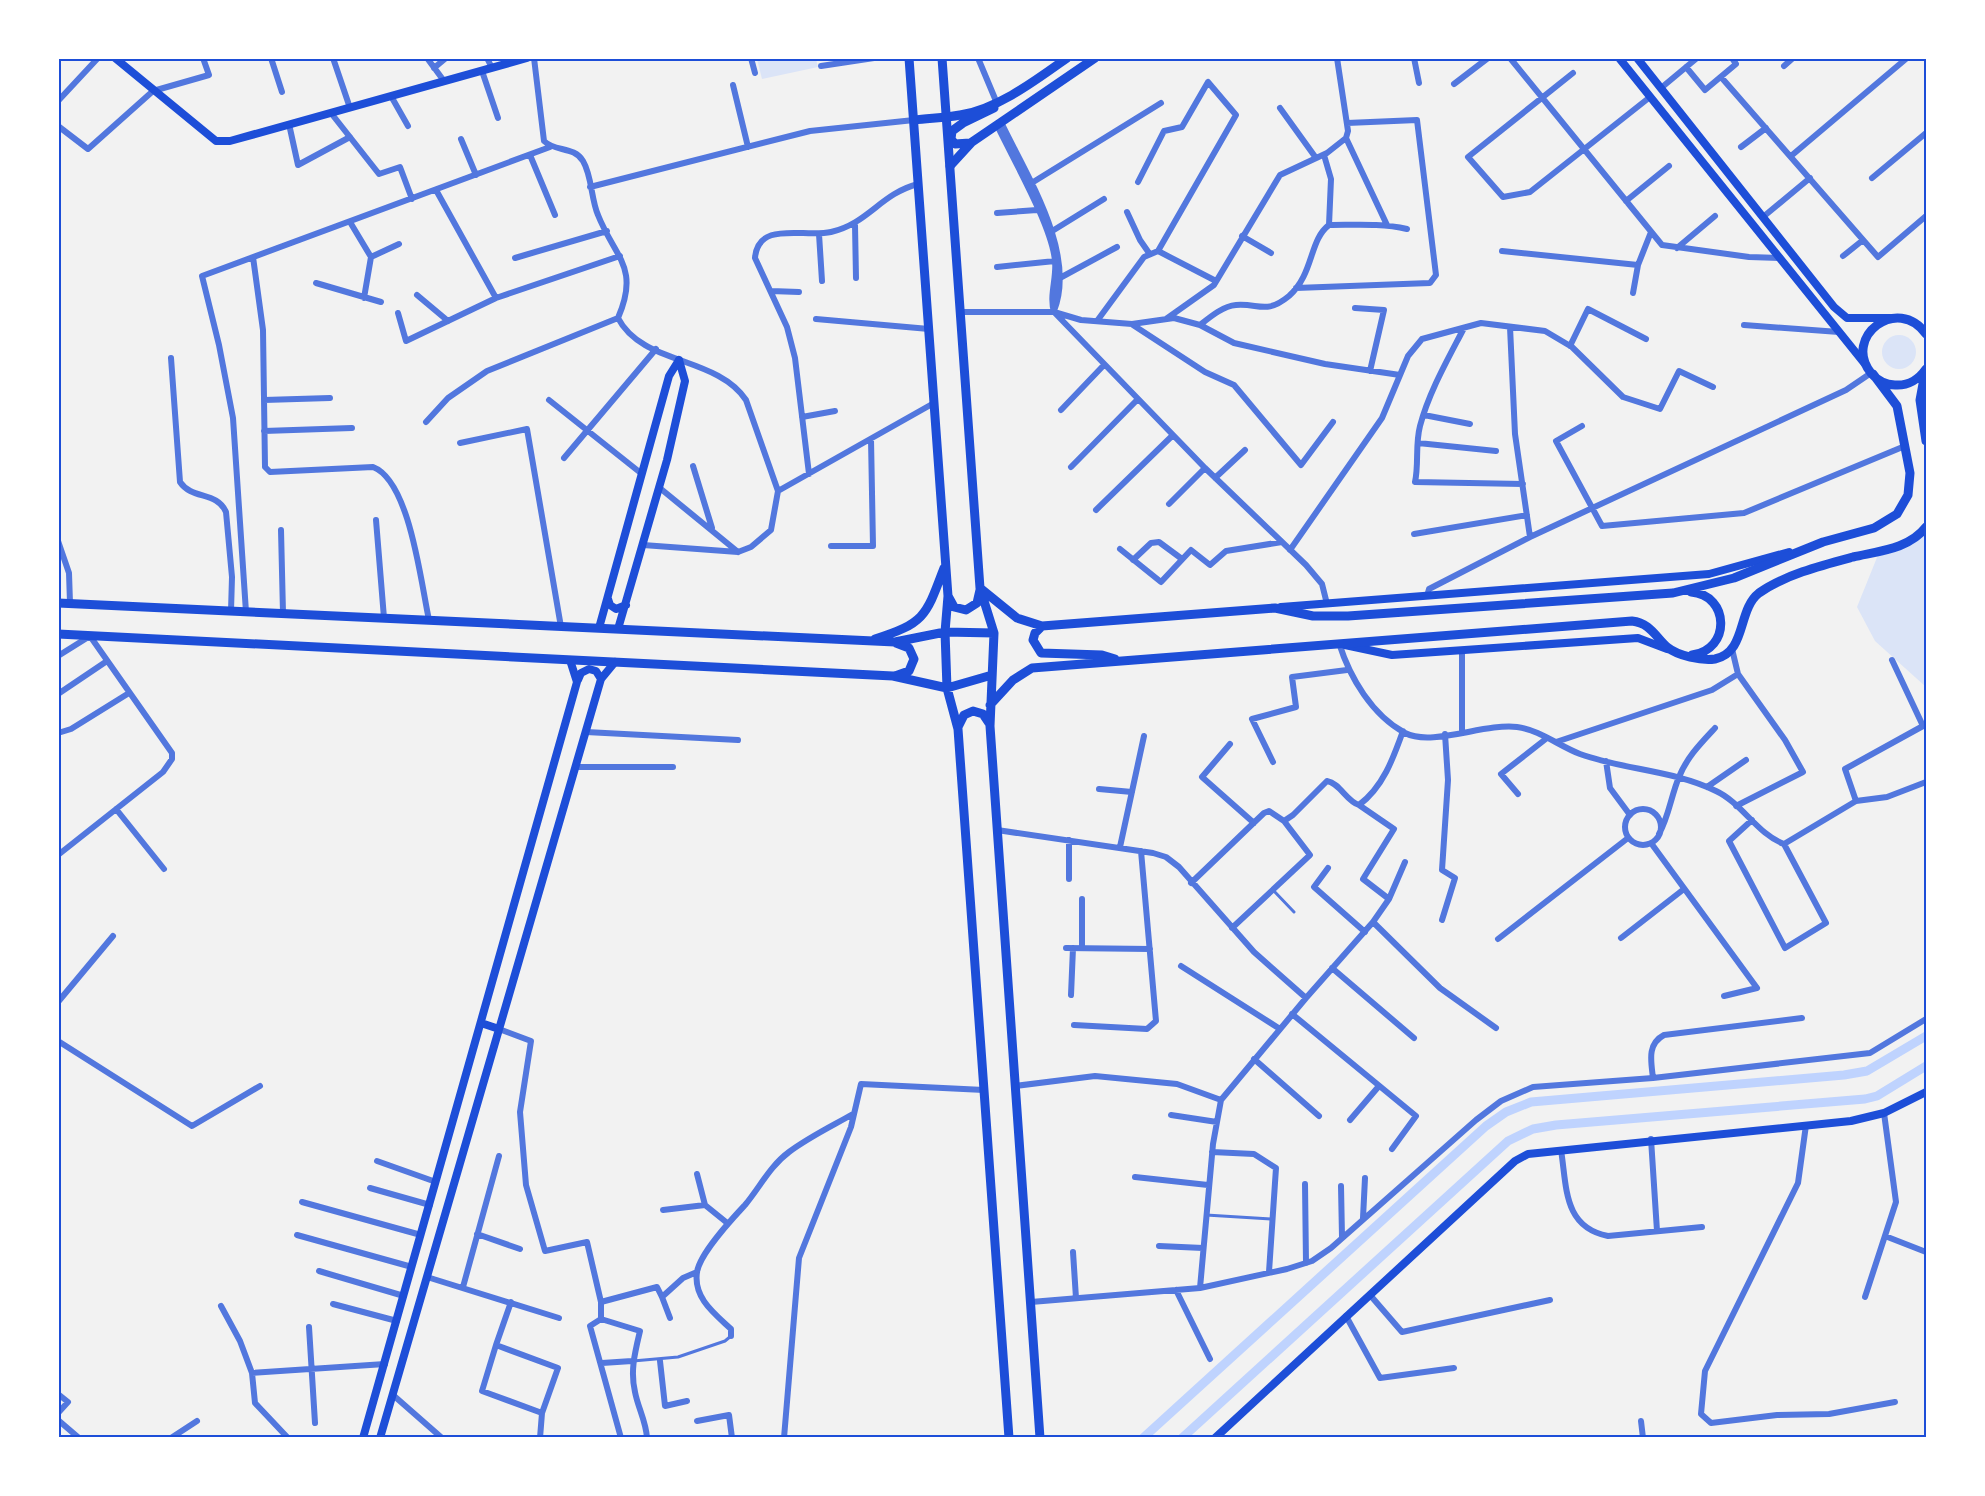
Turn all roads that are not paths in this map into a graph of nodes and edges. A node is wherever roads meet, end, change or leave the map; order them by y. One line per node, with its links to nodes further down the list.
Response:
1 (98, 58): 49 (street)
2 (115, 58): 43 (main road)
3 (203, 58): 43 (street)
4 (271, 58): 44 (street)
5 (333, 58): 52 (street)
6 (427, 58): 32 (street)
7 (446, 58): 32 (street)
8 (486, 58): 33 (street)
9 (527, 58): 33 (main road)
10 (534, 58): 69 (street)
11 (751, 58): 35 (street)
12 (874, 58): 28 (street)
13 (909, 58): 57 (main road)
14 (942, 58): 55 (main road)
15 (978, 58): 50 (street)
16 (1067, 58): 45 (main road)
17 (1095, 58): 60 (main road)
18 (1337, 58): 58 (street)
19 (1414, 58): 39 (street)
20 (1488, 58): 40 (street)
21 (1510, 58): 47 (street)
22 (1619, 58): 48 (main road)
23 (1637, 58): 42 (main road)
24 (1697, 58): 31 (street)
25 (1732, 58): 37 (street)
26 (1793, 58): 30 (street)
27 (1907, 58): 75 (street)
28 (853, 60): 29 (street)
29 (821, 66)
30 (1784, 66)
31 (1686, 67): 37 (street); 42 (street)
32 (434, 68): 38 (street)
33 (492, 68): 34 (main road)
34 (482, 71): 38 (main road); 56 (street)
35 (755, 73)
36 (1573, 73): 47 (street)
37 (1721, 77): 63 (street)
38 (444, 81): 46 (main road)
39 (1419, 82)
40 (1454, 84)
41 (733, 85): 70 (street)
42 (1661, 88): 48 (main road); 96 (main road)
43 (153, 91): 59 (main road); 61 (street)
44 (282, 92)
45 (1014, 95): 50 (main road); 68 (main road)
46 (391, 96): 52 (main road); 62 (street)
47 (1542, 97): 72 (street); 72 (street)
48 (1650, 97): 72 (street); 120 (main road)
49 (58, 101)
50 (996, 101): 55 (main road)
51 (1161, 103): 84 (street)
52 (350, 108): 54 (main road)
53 (1280, 108): 76 (street)
54 (331, 113): 59 (main road); 65 (street)
55 (946, 117): 57 (main road); 77 (main road)
56 (498, 118)
57 (914, 120): 70 (street); 83 (main road)
58 (1347, 123): 66 (street); 129 (street)
59 (289, 124): 65 (street)
60 (999, 124): 68 (main road); 84 (street); 90 (street)
61 (58, 126)
62 (408, 126)
63 (1766, 128): 71 (street); 75 (street)
64 (1926, 133): 81 (street)
65 (350, 137): 87 (street)
66 (1346, 138): 74 (street); 100 (street)
67 (461, 139): 79 (street)
68 (972, 142): 77 (main road)
69 (550, 147): 73 (street); 85 (street)
70 (748, 147): 85 (street)
71 (1741, 147)
72 (1584, 149): 89 (street)
73 (530, 155): 79 (street); 93 (street)
74 (1324, 155): 76 (street); 99 (street)
75 (1791, 156): 80 (street)
76 (1316, 158): 106 (street)
77 (950, 166): 138 (main road)
78 (1669, 166): 89 (street)
79 (476, 175): 86 (street)
80 (1810, 178): 96 (street); 107 (street)
81 (1872, 178)
82 (1138, 182): 111 (street)
83 (918, 184): 98 (street); 152 (main road)
84 (1030, 184): 103 (street)
85 (590, 187): 102 (street)
86 (436, 190): 87 (street); 135 (street)
87 (412, 199): 97 (street)
88 (1104, 199): 103 (street)
89 (1626, 201): 104 (street)
90 (1037, 210): 92 (street); 103 (street)
91 (1127, 212): 113 (street)
92 (997, 213)
93 (555, 215)
94 (1715, 216): 110 (street)
95 (1926, 216): 107 (street)
96 (1763, 217): 142 (main road)
97 (350, 222): 117 (street); 118 (street)
98 (855, 225): 105 (street); 124 (street)
99 (1329, 225): 100 (street); 129 (street)
100 (1387, 225): 101 (street)
101 (1407, 229)
102 (607, 231): 115 (street); 119 (street)
103 (1050, 232): 121 (street); 125 (street)
104 (1651, 232): 110 (street); 122 (street)
105 (819, 234): 126 (street); 130 (street)
106 (1242, 236): 114 (street); 127 (street)
107 (1863, 240): 116 (street)
108 (399, 244): 118 (street)
109 (1117, 247): 125 (street)
110 (1677, 248): 120 (street)
111 (1158, 251): 113 (street); 127 (street)
112 (1502, 251): 122 (street)
113 (1149, 253): 146 (street)
114 (1271, 253)
115 (620, 256): 135 (street); 141 (street)
116 (1844, 256)
117 (253, 257): 167 (street); 233 (street)
118 (371, 257): 134 (street)
119 (515, 258)
120 (1780, 258): 153 (main road)
121 (1055, 261): 123 (street); 139 (street)
122 (1638, 265): 132 (street)
123 (997, 267)
124 (856, 278)
125 (1058, 279): 139 (street)
126 (822, 281)
127 (1216, 281): 144 (street)
128 (315, 283): 134 (street)
129 (1296, 288): 149 (street)
130 (771, 291): 131 (street); 175 (street)
131 (799, 292)
132 (1633, 293)
133 (417, 295): 145 (street)
134 (364, 298): 136 (street)
135 (496, 298): 145 (street)
136 (381, 302)
137 (1355, 308): 162 (street)
138 (960, 312): 139 (street); 222 (main road)
139 (1054, 312): 146 (street); 160 (street)
140 (398, 313): 145 (street)
141 (618, 318): 157 (street); 176 (street)
142 (1890, 318): 154 (main road); 163 (main road)
143 (816, 319): 152 (street)
144 (1165, 320): 147 (street); 149 (street)
145 (448, 321)
146 (1097, 321): 147 (street)
147 (1132, 324): 177 (street)
148 (1744, 324): 153 (street)
149 (1200, 325): 162 (street)
150 (1510, 327): 151 (street); 156 (street); 198 (street)
151 (1464, 328): 164 (street); 174 (street)
152 (929, 329): 170 (main road)
153 (1840, 332): 163 (main road)
154 (1926, 334)
155 (1646, 339): 156 (street)
156 (1570, 346): 165 (street)
157 (657, 349): 159 (street); 182 (street)
158 (171, 358): 232 (street)
159 (680, 360): 195 (main road); 199 (main road); 200 (street)
160 (1103, 366): 169 (street); 172 (street)
161 (1926, 369): 163 (main road); 171 (main road)
162 (1370, 371): 164 (street)
163 (1871, 372): 188 (main road); 202 (street)
164 (1400, 375): 217 (street)
165 (1713, 387)
166 (330, 398): 167 (street)
167 (264, 400): 181 (street)
168 (549, 400): 182 (street)
169 (1137, 400): 183 (street); 193 (street)
170 (934, 403): 184 (street); 221 (main road)
171 (1923, 405): 185 (main road)
172 (1061, 410)
173 (836, 411): 175 (street)
174 (1424, 415): 178 (street); 187 (street)
175 (802, 417): 196 (street)
176 (426, 422)
177 (1333, 422)
178 (1470, 424)
179 (1582, 426): 202 (street)
180 (352, 428): 181 (street)
181 (264, 431): 236 (street)
182 (587, 431): 191 (street); 195 (street)
183 (1172, 436): 194 (street); 203 (street)
184 (871, 439): 196 (street); 215 (street)
185 (1926, 441)
186 (460, 443): 238 (street)
187 (1418, 443): 190 (street); 198 (street)
188 (1905, 446): 202 (street); 214 (main road)
189 (1245, 450): 197 (street)
190 (1496, 451)
191 (564, 458)
192 (693, 466): 207 (street)
193 (1071, 467)
194 (1204, 468): 197 (street); 201 (street)
195 (642, 474): 226 (main road)
196 (808, 474): 200 (street)
197 (1215, 478): 212 (street)
198 (1522, 484): 204 (street)
199 (661, 489): 207 (street); 213 (main road)
200 (778, 491): 218 (street)
201 (1169, 504)
202 (1591, 509): 210 (street)
203 (1096, 510)
204 (1527, 515): 209 (street); 210 (street)
205 (376, 520): 235 (street)
206 (1926, 526): 248 (main road)
207 (712, 529): 218 (street)
208 (281, 530): 234 (street)
209 (1414, 534)
210 (1530, 537): 225 (street)
211 (58, 541): 228 (street)
212 (1282, 542): 217 (street); 219 (street)
213 (643, 545): 218 (street); 230 (main road)
214 (1816, 545): 223 (main road); 225 (main road)
215 (831, 546)
216 (1120, 549): 220 (street)
217 (1290, 550): 229 (street)
218 (738, 552)
219 (1182, 559): 220 (street); 220 (street)
220 (1133, 560)
221 (946, 563): 224 (main road); 245 (main road)
222 (980, 588): 224 (main road); 237 (main road); 242 (main road)
223 (1673, 593): 231 (main road); 250 (main road)
224 (948, 596): 241 (main road)
225 (1427, 596): 229 (main road)
226 (608, 599): 230 (main road); 239 (main road)
227 (58, 603): 228 (main road)
228 (70, 603): 232 (main road)
229 (1327, 604): 231 (main road)
230 (626, 605): 240 (main road)
231 (1275, 608): 237 (main road)
232 (231, 611): 233 (main road)
233 (246, 612): 234 (main road)
234 (283, 613): 235 (main road)
235 (384, 618): 236 (main road)
236 (429, 620): 238 (main road)
237 (1042, 626): 253 (main road)
238 (561, 627): 239 (main road)
239 (599, 628): 240 (main road)
240 (618, 629): 245 (main road)
241 (945, 632): 242 (main road); 246 (main road); 263 (main road)
242 (994, 633): 259 (main road)
243 (58, 634): 244 (main road)
244 (90, 636): 251 (street); 252 (main road); 255 (street)
245 (870, 641): 246 (main road)
246 (895, 642): 260 (main road)
247 (1339, 643): 250 (main road); 250 (main road); 253 (main road); 257 (street)
248 (1732, 649): 250 (main road); 258 (street)
249 (1462, 654): 271 (street)
250 (1681, 654)
251 (58, 656)
252 (570, 660): 256 (main road); 262 (main road)
253 (1119, 660): 266 (main road)
254 (1892, 660): 291 (street)
255 (107, 661): 264 (street); 265 (street)
256 (615, 662): 260 (main road); 261 (main road)
257 (1347, 670): 270 (street); 282 (street)
258 (1738, 674): 278 (street); 293 (street)
259 (992, 675): 263 (main road); 266 (main road)
260 (893, 676): 263 (main road)
261 (601, 679): 262 (main road); 272 (main road)
262 (578, 680): 336 (main road)
263 (947, 688): 269 (main road)
264 (129, 693): 273 (street); 294 (street)
265 (58, 694)
266 (990, 705): 267 (main road)
267 (990, 726): 269 (main road); 299 (main road)
268 (1715, 728): 285 (street)
269 (958, 729): 348 (main road)
270 (1402, 731): 274 (street); 292 (street)
271 (1462, 731): 274 (street); 276 (street)
272 (586, 732): 277 (street); 283 (main road)
273 (58, 733)
274 (1445, 734): 318 (street)
275 (1144, 736): 289 (street)
276 (1547, 738): 278 (street); 290 (street)
277 (738, 740)
278 (1556, 742): 281 (street)
279 (1230, 744): 298 (street)
280 (1746, 760): 287 (street)
281 (1606, 761): 285 (street); 295 (street)
282 (1273, 762)
283 (576, 766): 284 (street); 339 (main road)
284 (673, 767)
285 (1679, 777): 287 (street); 300 (street)
286 (1926, 782): 291 (street)
287 (1707, 787): 293 (street)
288 (1099, 789): 289 (street)
289 (1132, 792): 305 (street)
290 (1518, 794)
291 (1856, 801): 304 (street)
292 (1359, 805): 297 (street); 316 (street)
293 (1736, 806): 296 (street)
294 (116, 809): 307 (street); 310 (street)
295 (1630, 815): 300 (street); 301 (street)
296 (1752, 820): 304 (street); 304 (street)
297 (1284, 821): 298 (street); 314 (street)
298 (1254, 823): 312 (street)
299 (997, 830): 302 (street); 346 (main road)
300 (1659, 834): 303 (street)
301 (1628, 838): 303 (street); 324 (street)
302 (1070, 840): 305 (street); 311 (street)
303 (1651, 843): 313 (street)
304 (1784, 844)
305 (1120, 847): 306 (street)
306 (1141, 851): 312 (street); 326 (street)
307 (58, 855)
308 (1405, 862): 316 (street)
309 (1328, 868): 321 (street)
310 (164, 869)
311 (1069, 879)
312 (1191, 883): 320 (street)
313 (1684, 889): 323 (street); 330 (street)
314 (1273, 890): 317 (lane); 320 (street)
315 (1082, 899): 325 (street)
316 (1389, 899): 319 (street)
317 (1294, 912)
318 (1442, 920)
319 (1372, 922): 321 (street); 338 (street)
320 (1232, 928): 331 (street)
321 (1365, 932): 328 (street)
322 (113, 936): 332 (street)
323 (1621, 938)
324 (1498, 939)
325 (1082, 948): 326 (street); 329 (street)
326 (1150, 949): 337 (street)
327 (1181, 966): 340 (street)
328 (1332, 968): 331 (street); 341 (street)
329 (1071, 994)
330 (1724, 996)
331 (1306, 998): 333 (street)
332 (58, 1002)
333 (1292, 1014): 340 (street); 347 (street)
334 (1802, 1018): 344 (street)
335 (1926, 1019): 344 (street)
336 (481, 1023): 339 (main road); 367 (main road)
337 (1074, 1024)
338 (1496, 1028)
339 (499, 1029): 397 (main road); 408 (street)
340 (1280, 1029): 343 (street)
341 (1414, 1038)
342 (58, 1041): 345 (street)
343 (1254, 1059): 350 (street); 354 (street)
344 (1653, 1078): 377 (street)
345 (260, 1086)
346 (1015, 1086): 350 (street); 409 (main road)
347 (1379, 1086): 355 (street); 359 (street)
348 (984, 1090): 352 (street); 451 (main road)
349 (1926, 1092): 351 (main road)
350 (1221, 1100): 356 (street)
351 (1884, 1113): 357 (main road); 385 (street)
352 (853, 1114): 379 (street); 450 (street)
353 (1171, 1115): 356 (street)
354 (1319, 1116)
355 (1350, 1120)
356 (1217, 1122): 361 (street)
357 (1806, 1125): 358 (main road); 431 (street)
358 (1651, 1139): 360 (main road); 381 (street)
359 (1392, 1149)
360 (1561, 1150): 381 (street); 401 (main road)
361 (1212, 1152): 369 (street); 378 (street)
362 (499, 1156): 382 (street)
363 (377, 1161): 367 (street)
364 (697, 1174): 374 (street)
365 (1136, 1178): 369 (street)
366 (1365, 1178): 377 (street)
367 (436, 1182): 373 (main road)
368 (1305, 1184): 392 (street)
369 (1208, 1185): 376 (street)
370 (1341, 1186): 386 (street)
371 (370, 1188): 373 (street)
372 (302, 1202): 383 (street)
373 (430, 1205): 383 (main road)
374 (705, 1205): 375 (street); 379 (street)
375 (663, 1210)
376 (1206, 1215): 378 (lane); 388 (street)
377 (1363, 1218): 386 (street)
378 (1270, 1219): 396 (street)
379 (726, 1222): 395 (street)
380 (1702, 1227): 381 (street)
381 (1657, 1231)
382 (477, 1234): 389 (street); 398 (street)
383 (421, 1235): 393 (main road)
384 (297, 1236): 393 (street)
385 (1885, 1236): 391 (street); 404 (street)
386 (1342, 1238): 392 (street)
387 (1159, 1246): 388 (street)
388 (1203, 1248): 399 (street)
389 (520, 1249)
390 (1073, 1252): 405 (street)
391 (1926, 1252)
392 (1306, 1263): 396 (street)
393 (412, 1267): 402 (main road)
394 (319, 1271): 402 (street)
395 (697, 1272): 403 (street); 418 (street)
396 (1269, 1272): 399 (street)
397 (427, 1277): 398 (street); 429 (main road)
398 (463, 1287): 407 (street)
399 (1200, 1288): 400 (street)
400 (1176, 1290): 405 (street); 420 (street)
401 (1370, 1294): 406 (street); 412 (main road)
402 (404, 1296): 416 (main road)
403 (662, 1297): 408 (street); 414 (street)
404 (1864, 1297)
405 (1076, 1298): 409 (street)
406 (1550, 1300)
407 (511, 1302): 413 (street); 419 (street)
408 (601, 1302): 415 (street)
409 (1031, 1302): 452 (main road)
410 (333, 1304): 416 (street)
411 (221, 1306): 427 (street)
412 (1346, 1316): 426 (street); 453 (main road)
413 (559, 1318)
414 (670, 1318)
415 (601, 1319): 422 (street); 424 (street)
416 (397, 1321): 423 (main road)
417 (309, 1327): 425 (street)
418 (731, 1336): 421 (lane)
419 (496, 1345): 433 (street); 433 (street)
420 (1210, 1359)
421 (660, 1361): 422 (lane); 430 (street)
422 (632, 1362): 424 (street); 448 (street)
423 (385, 1364): 425 (street); 443 (main road)
424 (602, 1364): 447 (street)
425 (312, 1367): 427 (street); 438 (street)
426 (1454, 1368)
427 (252, 1373): 442 (street)
428 (58, 1394): 432 (street)
429 (393, 1395): 439 (main road); 445 (street)
430 (687, 1401)
431 (1895, 1402)
432 (58, 1413)
433 (542, 1413): 446 (street)
434 (58, 1420): 440 (street)
435 (197, 1421): 441 (street)
436 (697, 1421): 449 (street)
437 (1641, 1421): 454 (street)
438 (315, 1423)
439 (381, 1434): 444 (street)
440 (79, 1437)
441 (171, 1437)
442 (288, 1437)
443 (363, 1437)
444 (390, 1437)
445 (442, 1437)
446 (540, 1437)
447 (621, 1437)
448 (646, 1437)
449 (732, 1437)
450 (784, 1437)
451 (1009, 1437)
452 (1040, 1437)
453 (1215, 1437)
454 (1643, 1437)

